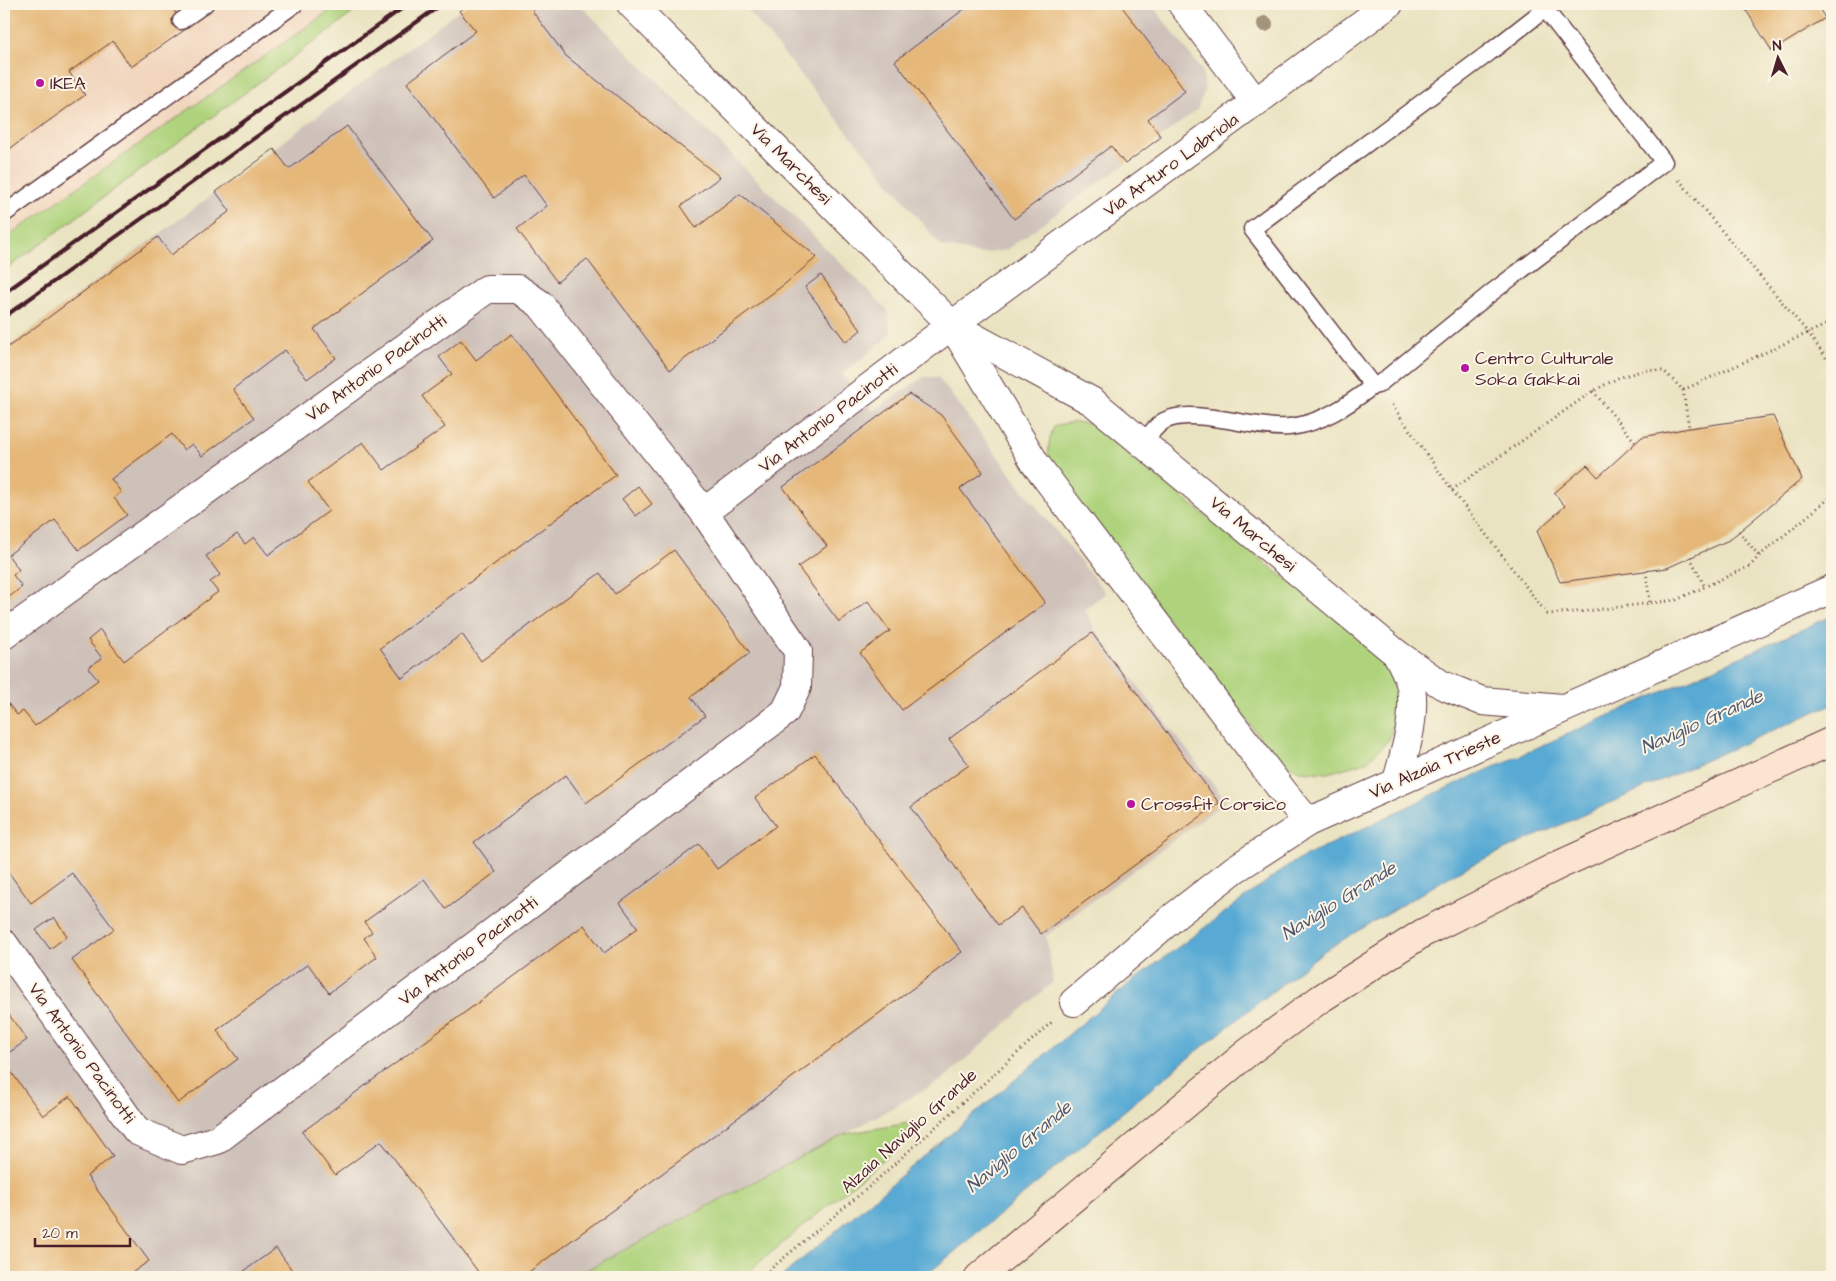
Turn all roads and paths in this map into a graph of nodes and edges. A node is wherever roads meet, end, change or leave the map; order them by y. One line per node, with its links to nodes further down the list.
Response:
1 (205, 4): 6 (lane)
2 (294, 4): 9 (lane)
3 (631, 4): 11 (street, Via Marchesi)
4 (1182, 4): 7 (street)
5 (1389, 4): 7 (street, Via Arturo Labriola)
6 (180, 20)
7 (1256, 103): 11 (street, Via Arturo Labriola)
8 (1664, 162): 12 (path); 14 (lane); 14 (lane)
9 (4, 214)
10 (1832, 322): 12 (path)
11 (952, 325): 18 (street, Via Marchesi); 22 (street, Via Antonio Pacinotti); 35 (street, Via Marchesi)
12 (1808, 333): 13 (path); 15 (path)
13 (1832, 366)
14 (1375, 385): 18 (lane); 20 (path)
15 (1683, 390): 16 (path); 17 (path)
16 (1593, 391): 19 (path); 20 (path)
17 (1689, 428)
18 (1143, 442): 31 (street, Via Marchesi)
19 (1636, 443)
20 (1452, 490): 29 (path)
21 (1832, 496): 24 (path)
22 (704, 512): 30 (street, Via Antonio Pacinotti); 36 (street, Via Antonio Pacinotti)
23 (1739, 531): 24 (path)
24 (1759, 556): 27 (path)
25 (1690, 558): 27 (path)
26 (1646, 571): 29 (path)
27 (1705, 587): 29 (path)
28 (1832, 589): 32 (street, Via Alzaia Trieste)
29 (1650, 603)
30 (4, 635)
31 (1397, 654): 32 (street, Via Marchesi); 34 (street)
32 (1564, 708): 34 (street, Via Alzaia Trieste)
33 (1832, 741): 39 (main road)
34 (1397, 781): 35 (street, Via Alzaia Trieste)
35 (1308, 822): 37 (street, Via Alzaia Trieste)
36 (4, 944)
37 (1074, 1002): 38 (path, Alzaia Naviglio Grande)
38 (761, 1277)
39 (979, 1277)

